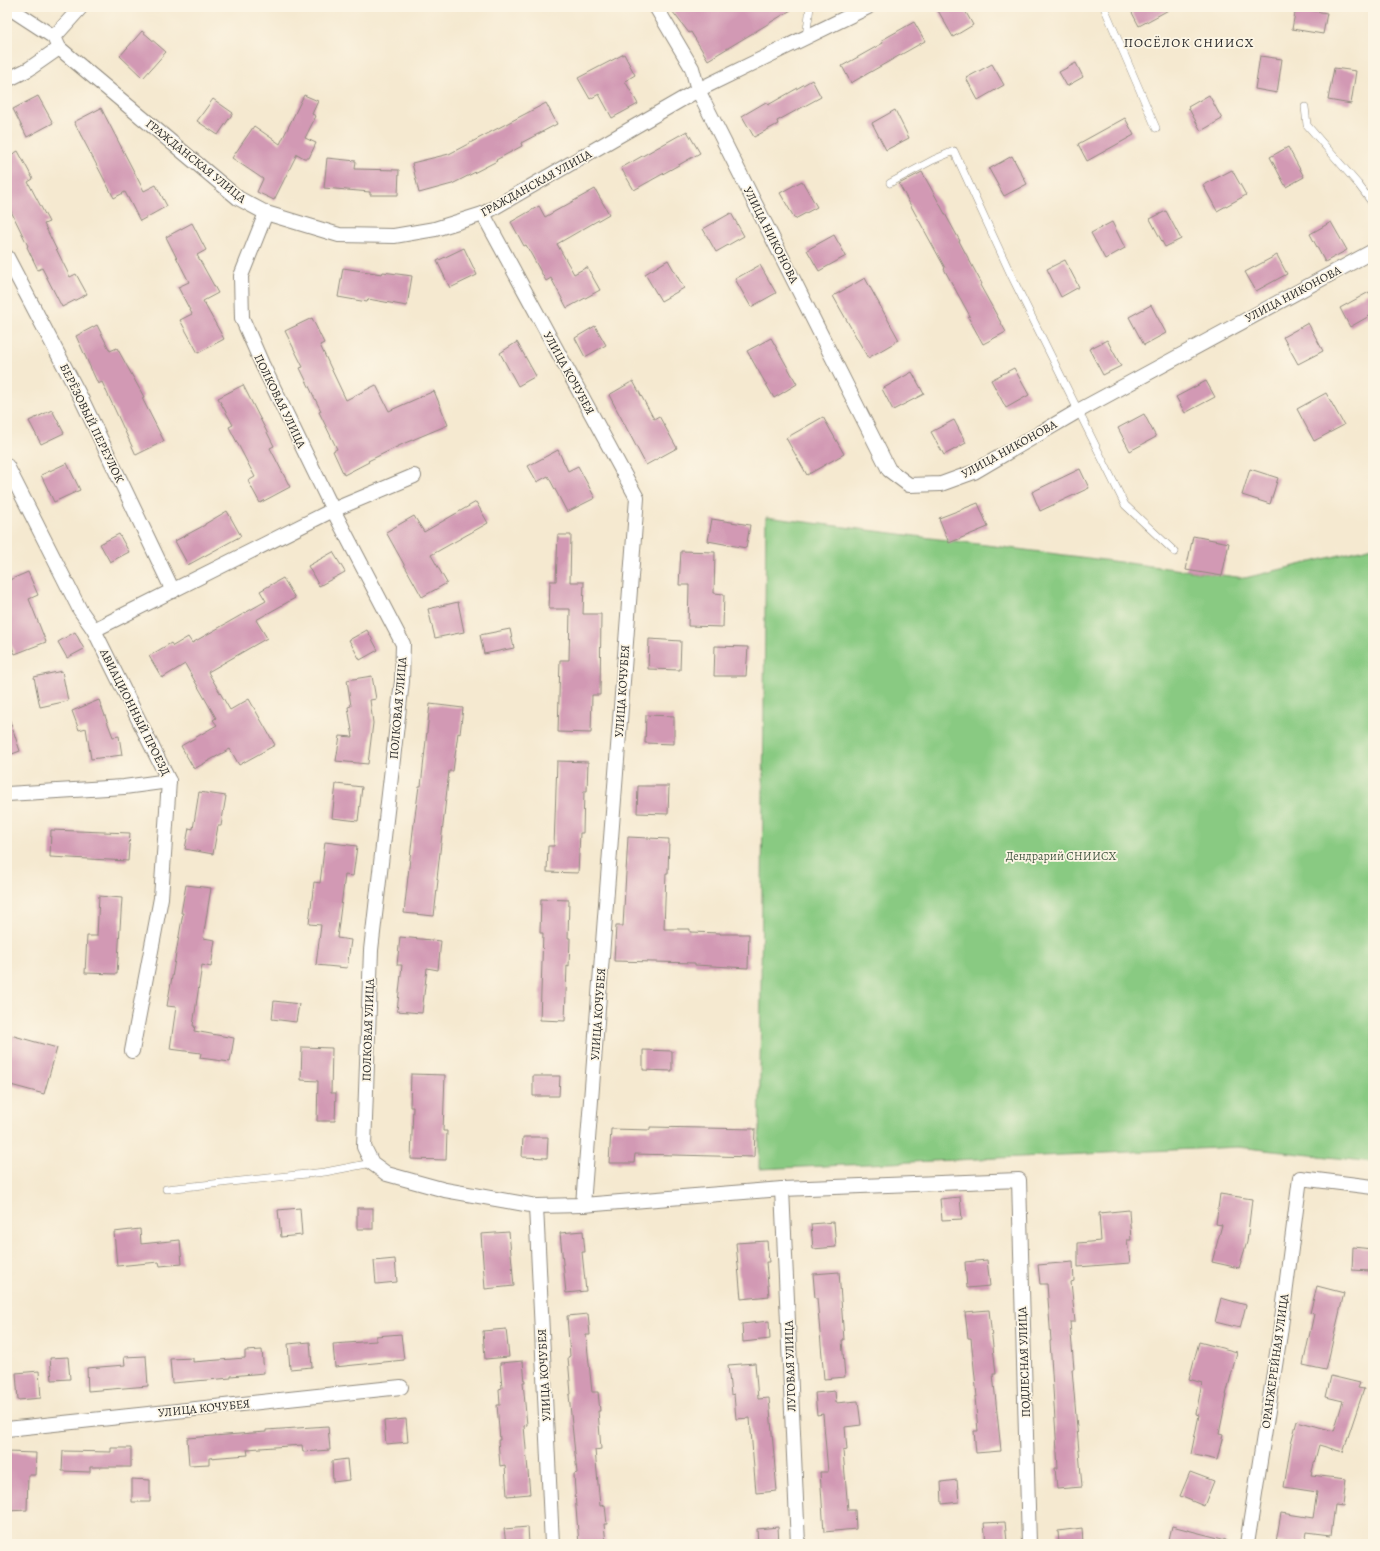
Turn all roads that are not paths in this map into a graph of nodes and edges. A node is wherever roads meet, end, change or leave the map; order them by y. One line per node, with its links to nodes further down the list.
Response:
1 (8, 7): 8 (street, ГРАЖДАНСКАЯ УЛИЦА)
2 (81, 7): 8 (street)
3 (656, 7): 10 (street, УЛИЦА НИКОНОВА)
4 (810, 7): 7 (lane)
5 (868, 7): 7 (street, ГРАЖДАНСКАЯ УЛИЦА)
6 (1104, 7): 12 (lane)
7 (806, 37): 10 (street, ГРАЖДАНСКАЯ УЛИЦА)
8 (57, 42): 9 (street); 15 (street, ГРАЖДАНСКАЯ УЛИЦА)
9 (7, 80)
10 (698, 90): 16 (street, ГРАЖДАНСКАЯ УЛИЦА); 19 (street, УЛИЦА НИКОНОВА)
11 (1305, 107): 14 (lane)
12 (1156, 128)
13 (890, 183): 19 (lane)
14 (1373, 204)
15 (266, 213): 16 (street, ГРАЖДАНСКАЯ УЛИЦА); 22 (street, ПОЛКОВАЯ УЛИЦА)
16 (483, 214): 34 (street, УЛИЦА КОЧУБЕЯ)
17 (1373, 250): 19 (street, УЛИЦА НИКОНОВА)
18 (7, 257): 24 (street, БЕРЁЗОВЫЙ ПЕРЕУЛОК)
19 (1078, 411): 23 (lane)
20 (7, 466): 25 (street, АВИАЦИОННЫЙ ПРОЕЗД)
21 (414, 476): 22 (street)
22 (333, 510): 24 (street); 29 (street, ПОЛКОВАЯ УЛИЦА)
23 (1175, 552)
24 (173, 591): 25 (street)
25 (94, 630): 26 (street, АВИАЦИОННЫЙ ПРОЕЗД)
26 (169, 781): 27 (street); 28 (street, АВИАЦИОННЫЙ ПРОЕЗД)
27 (7, 794)
28 (132, 1051)
29 (372, 1163): 31 (lane); 33 (street)
30 (1373, 1187): 40 (street, ОРАНЖЕРЕЙНАЯ УЛИЦА)
31 (166, 1189)
32 (782, 1189): 34 (street); 38 (street, ЛУГОВАЯ УЛИЦА); 39 (street, ПОДЛЕСНАЯ УЛИЦА)
33 (536, 1206): 34 (street); 37 (street, УЛИЦА КОЧУБЕЯ)
34 (583, 1206)
35 (401, 1387): 36 (street, УЛИЦА КОЧУБЕЯ)
36 (7, 1429)
37 (552, 1544)
38 (798, 1544)
39 (1029, 1544)
40 (1247, 1544)

